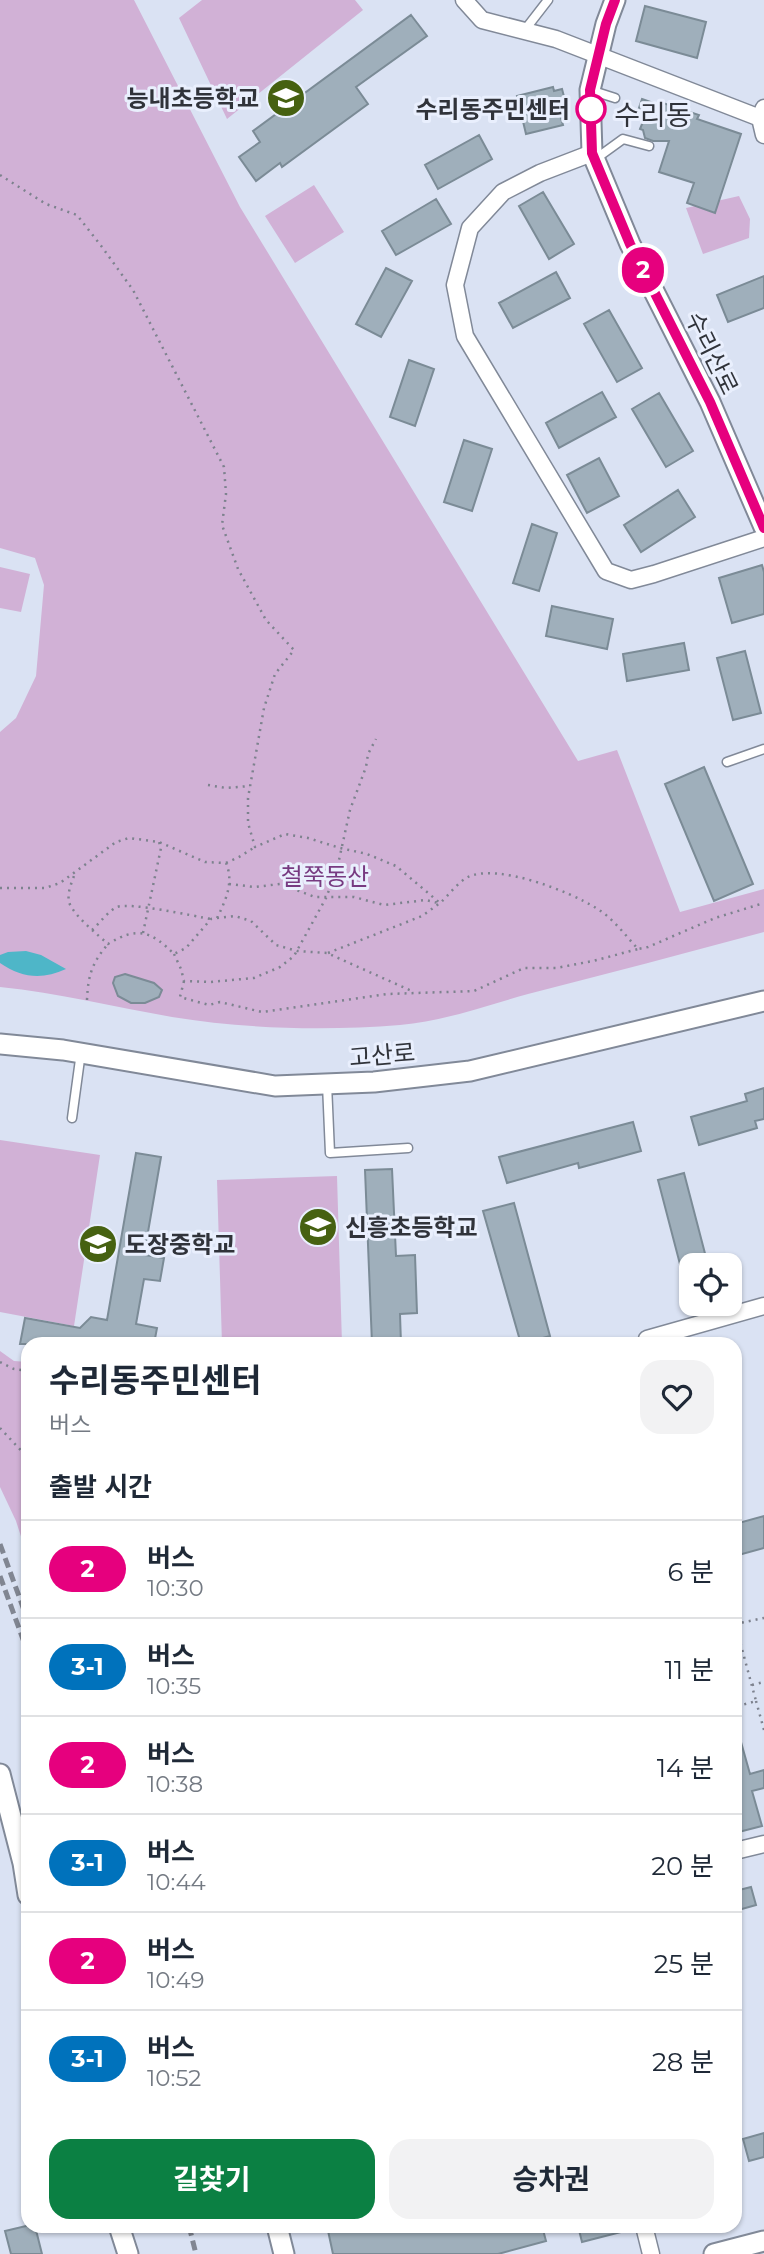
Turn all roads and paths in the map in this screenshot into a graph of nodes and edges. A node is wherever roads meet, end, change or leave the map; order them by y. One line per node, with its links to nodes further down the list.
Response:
1 (464, 0): 4 (street)
2 (548, 0): 4 (lane)
3 (615, 0): 5 (street, 수리산로)
4 (524, 31): 5 (street)
5 (598, 56): 6 (street, 수리산로); 8 (street)
6 (590, 90): 7 (lane); 11 (street, 수리산로)
7 (615, 98)
8 (762, 113): 9 (street)
9 (764, 135)
10 (649, 146): 11 (lane)
11 (593, 156): 13 (street, 수리산로); 14 (street)
12 (0, 175): 19 (path)
13 (764, 527)
14 (764, 538)
15 (376, 739): 22 (path)
16 (764, 749): 17 (lane)
17 (727, 762)
18 (208, 785): 19 (path)
19 (250, 786): 21 (path)
20 (159, 842): 23 (path); 24 (path); 30 (path)
21 (255, 847): 22 (path); 23 (path)
22 (340, 848): 27 (path); 28 (path)
23 (226, 863): 25 (path)
24 (75, 873): 26 (path); 33 (path)
25 (229, 884): 27 (path); 31 (path)
26 (0, 888)
27 (326, 898): 28 (path); 37 (path)
28 (440, 903): 36 (path); 38 (path)
29 (764, 903): 36 (path)
30 (147, 909): 32 (path); 33 (path); 34 (path)
31 (216, 918): 32 (path); 37 (path)
32 (211, 919): 39 (path)
33 (92, 930): 35 (path)
34 (143, 933): 35 (path); 39 (path)
35 (108, 944): 42 (path)
36 (638, 949): 41 (path)
37 (297, 951): 38 (path); 40 (path)
38 (327, 953): 41 (path)
39 (174, 954): 40 (path)
40 (184, 981): 41 (path)
41 (416, 992)
42 (87, 1000)
43 (764, 1002): 46 (street, 고산로)
44 (0, 1044): 45 (street, 고산로)
45 (81, 1052): 46 (street, 고산로); 47 (lane)
46 (327, 1084): 48 (lane)
47 (72, 1118)
48 (408, 1148)
49 (764, 1306): 50 (street)
50 (654, 1337)
51 (0, 1362): 52 (path)
52 (21, 1370)
53 (0, 1428): 54 (path)
54 (21, 1450)
55 (764, 1618): 56 (path)
56 (742, 1623)
57 (742, 1649): 59 (path)
58 (764, 1682): 59 (path)
59 (752, 1685): 60 (path)
60 (756, 1701): 61 (path); 62 (path)
61 (742, 1705)
62 (764, 1730)
63 (0, 1774): 66 (street)
64 (764, 1843): 65 (street)
65 (742, 1849)
66 (21, 1850)
67 (121, 2233): 71 (street)
68 (279, 2233): 72 (street)
69 (646, 2233): 73 (street)
70 (764, 2241): 74 (street)
71 (128, 2254)
72 (284, 2254)
73 (651, 2254)
74 (715, 2254)

